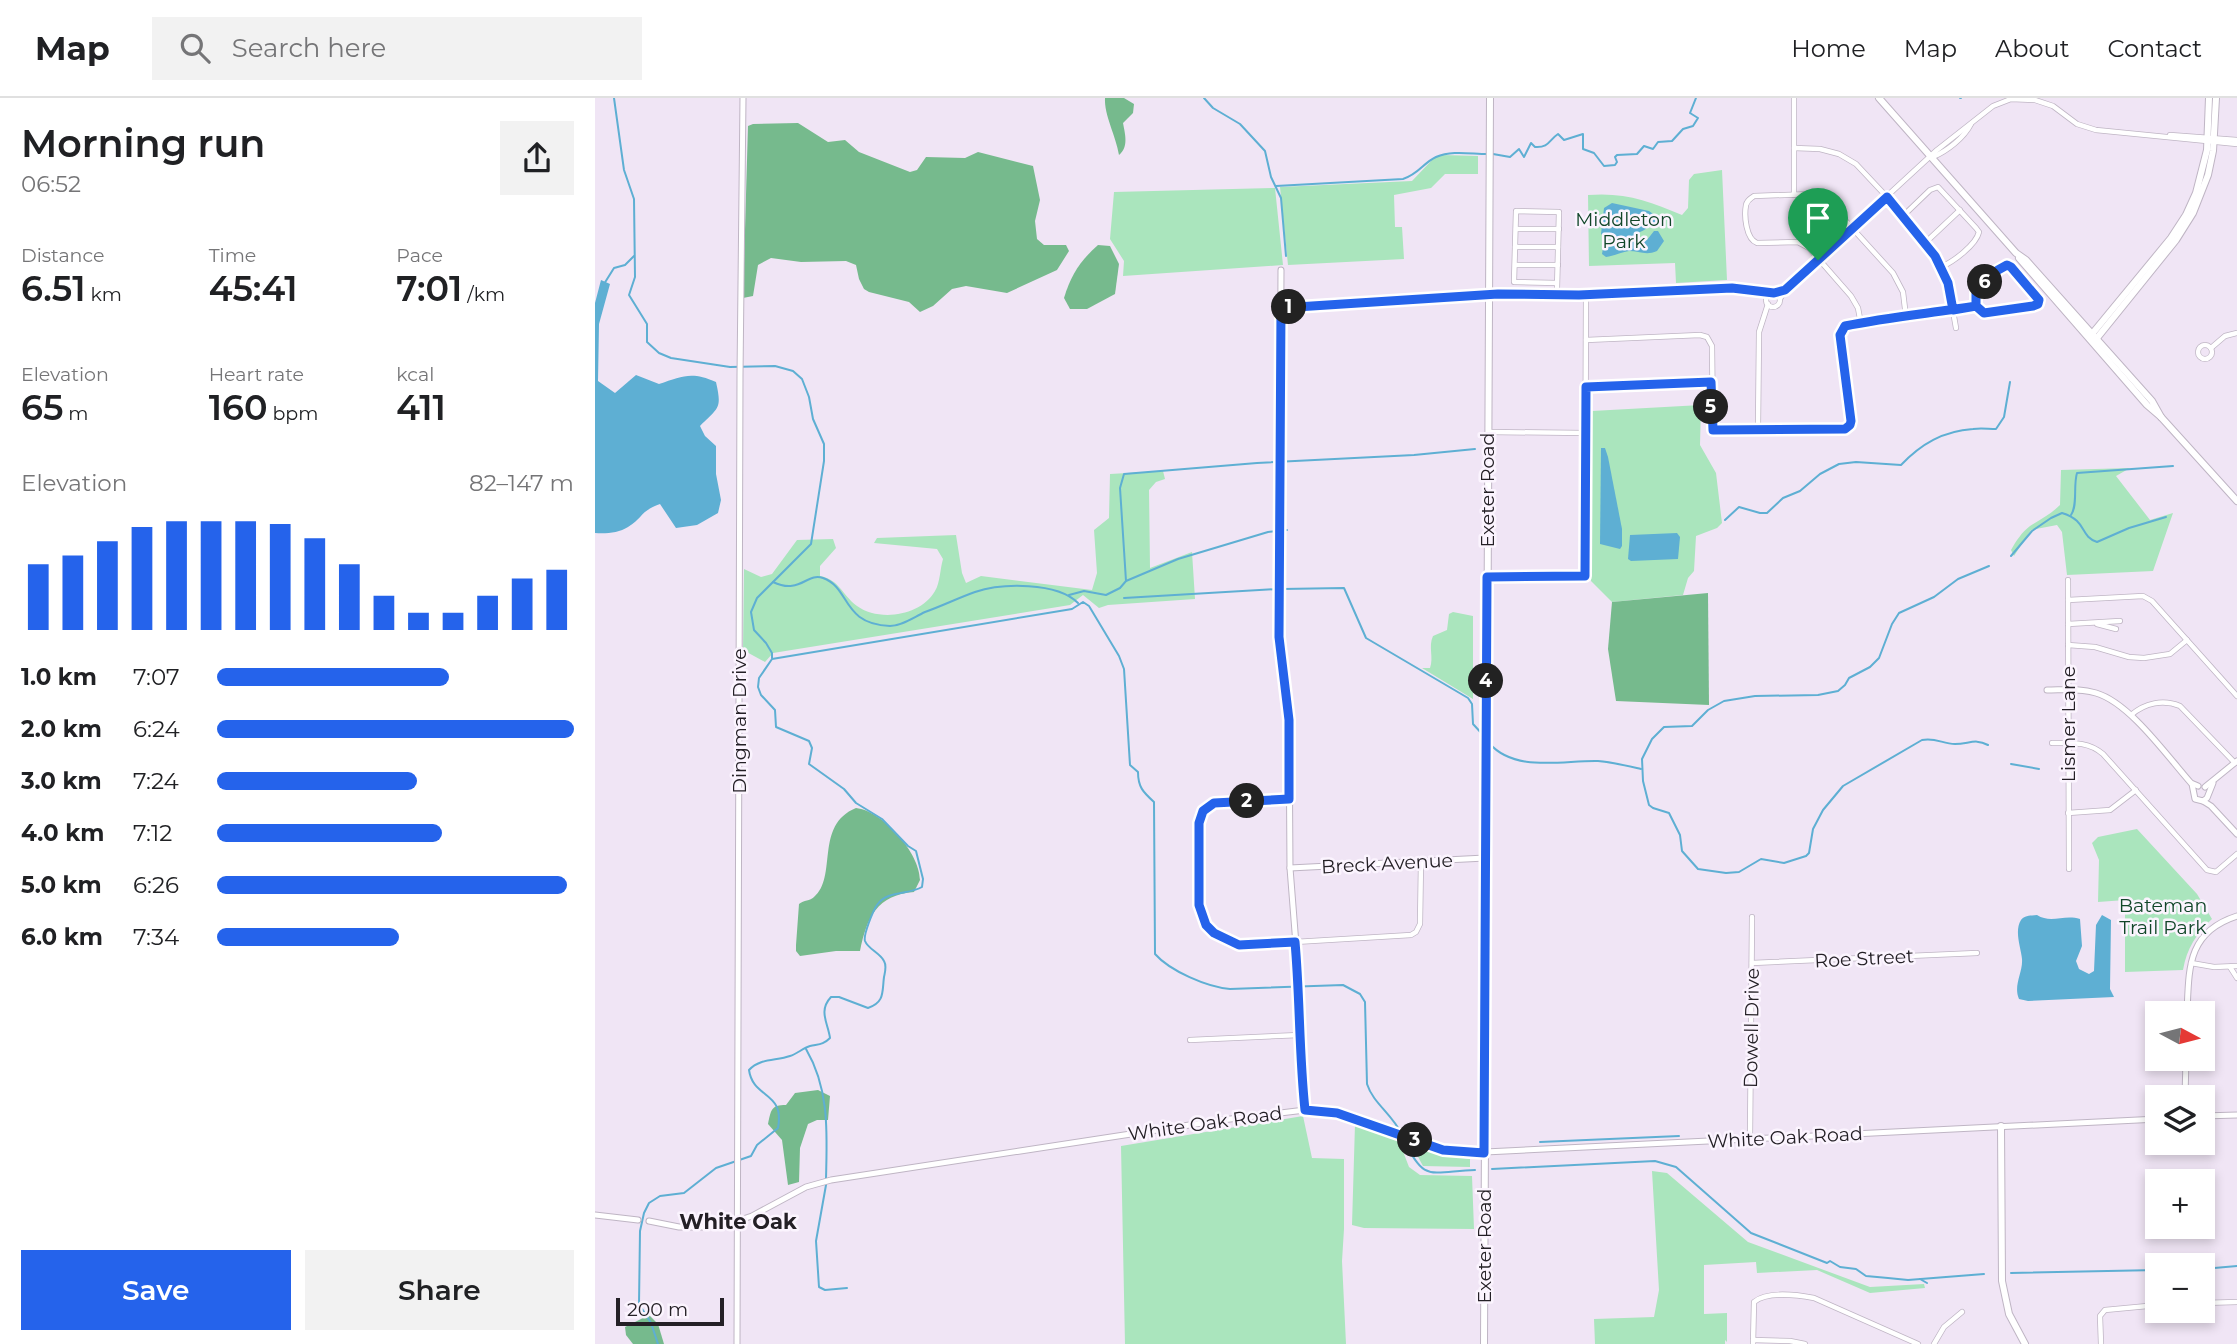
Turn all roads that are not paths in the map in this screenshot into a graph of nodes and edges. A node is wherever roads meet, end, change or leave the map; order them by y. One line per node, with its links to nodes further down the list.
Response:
1 (743, 98): 103 (street, Dingman Drive)
2 (1490, 98): 32 (main road, Exeter Road)
3 (1794, 98): 9 (street)
4 (1879, 98): 10 (main road)
5 (2209, 98): 7 (main road)
6 (2216, 98): 7 (main road)
7 (2211, 140): 8 (street); 10 (street); 45 (main road)
8 (2237, 142)
9 (1794, 148): 11 (street); 12 (street)
10 (1931, 158): 12 (street); 21 (main road)
11 (1794, 195): 17 (street); 22 (street)
12 (1887, 197): 14 (street); 17 (street)
13 (1960, 209): 14 (street); 18 (street); 25 (street)
14 (1903, 216): 18 (street)
15 (1515, 229): 16 (street); 16 (street); 19 (street)
16 (1559, 229): 20 (street)
17 (1854, 229): 22 (street); 41 (street)
18 (1925, 243): 25 (street)
19 (1515, 247): 20 (street); 23 (street)
20 (1558, 247): 24 (street)
21 (2016, 253): 45 (main road); 50 (main road)
22 (1818, 260): 28 (street); 42 (street)
23 (1515, 265): 24 (street); 27 (street)
24 (1558, 265): 27 (street)
25 (1941, 267): 39 (street)
26 (1282, 270): 38 (street)
27 (1557, 283): 33 (street)
28 (1785, 290): 31 (street); 34 (street)
29 (1762, 293): 30 (street); 31 (street); 35 (street)
30 (1586, 294): 33 (street); 46 (street)
31 (1773, 294): 34 (street); 35 (street)
32 (1489, 295): 33 (street); 38 (street); 52 (main road, Exeter Road)
33 (1557, 295)
34 (1780, 299): 37 (street)
35 (1767, 302): 37 (street); 40 (street)
36 (1976, 306): 36 (street); 39 (street)
37 (1773, 307): 40 (street)
38 (1281, 308): 73 (street)
39 (1953, 310): 41 (street); 43 (street)
40 (1766, 314): 51 (street)
41 (1906, 317): 42 (street)
42 (1861, 324): 51 (street)
43 (1956, 328)
44 (2237, 334): 47 (street)
45 (2094, 336): 50 (main road)
46 (1586, 340): 48 (street); 49 (street)
47 (2211, 348)
48 (1711, 382): 49 (street); 51 (street)
49 (1586, 387): 53 (street)
50 (2161, 416): 54 (main road)
51 (1758, 428)
52 (1488, 432): 53 (street); 55 (main road, Exeter Road)
53 (1585, 433): 55 (street)
54 (2237, 501)
55 (1487, 577): 77 (main road, Exeter Road)
56 (2068, 580): 57 (street, Lismer Lane)
57 (2068, 600): 60 (street, Lismer Lane); 62 (street)
58 (2120, 621): 59 (street)
59 (2093, 622): 60 (street); 61 (street)
60 (2068, 624): 63 (street, Lismer Lane)
61 (2116, 629)
62 (2187, 640): 63 (street); 66 (street)
63 (2068, 645): 65 (street, Lismer Lane)
64 (2047, 690): 65 (street)
65 (2068, 690): 67 (street); 69 (street, Lismer Lane)
66 (2237, 696)
67 (2131, 715): 70 (street); 72 (street)
68 (2052, 743): 69 (street)
69 (2068, 743): 71 (street); 74 (street, Lismer Lane)
70 (2236, 762): 72 (street)
71 (2136, 790): 74 (street); 76 (street)
72 (2203, 793): 75 (street)
73 (1289, 799): 79 (street); 83 (street)
74 (2068, 813): 80 (street, Lismer Lane)
75 (2237, 834)
76 (2237, 854)
77 (1485, 858): 78 (street, Breck Avenue); 99 (main road, Exeter Road)
78 (1421, 861): 79 (street, Breck Avenue); 83 (street)
79 (1290, 868): 83 (street)
80 (2069, 869)
81 (2237, 916): 86 (street)
82 (1752, 917): 85 (street, Dowell Drive)
83 (1295, 942): 91 (street)
84 (1977, 953): 85 (street, Roe Street)
85 (1752, 963): 98 (street, Dowell Drive)
86 (2190, 963): 88 (street); 90 (street)
87 (2237, 966): 88 (street)
88 (2230, 967): 89 (street)
89 (2237, 978)
90 (2188, 1001)
91 (1300, 1035): 92 (street); 93 (street)
92 (1190, 1040)
93 (1305, 1110): 99 (street, White Oak Road); 103 (street, White Oak Road)
94 (2237, 1115): 95 (street)
95 (2215, 1116)
96 (2145, 1120): 97 (street, White Oak Road)
97 (2001, 1126): 98 (street, White Oak Road); 114 (main road)
98 (1750, 1139): 99 (street, White Oak Road)
99 (1484, 1153): 110 (main road, Exeter Road)
100 (595, 1215): 101 (street, White Oak Road)
101 (638, 1220): 102 (street, White Oak Road)
102 (649, 1221): 103 (street, White Oak Road)
103 (737, 1221): 109 (street, Dingman Drive)
104 (2237, 1302): 105 (street)
105 (2215, 1303)
106 (2145, 1306): 115 (street)
107 (1962, 1312): 113 (street)
108 (1753, 1342): 111 (street); 112 (street)
109 (737, 1344)
110 (1484, 1344)
111 (1805, 1344)
112 (1918, 1344)
113 (1934, 1344)
114 (2023, 1344)
115 (2101, 1344)

